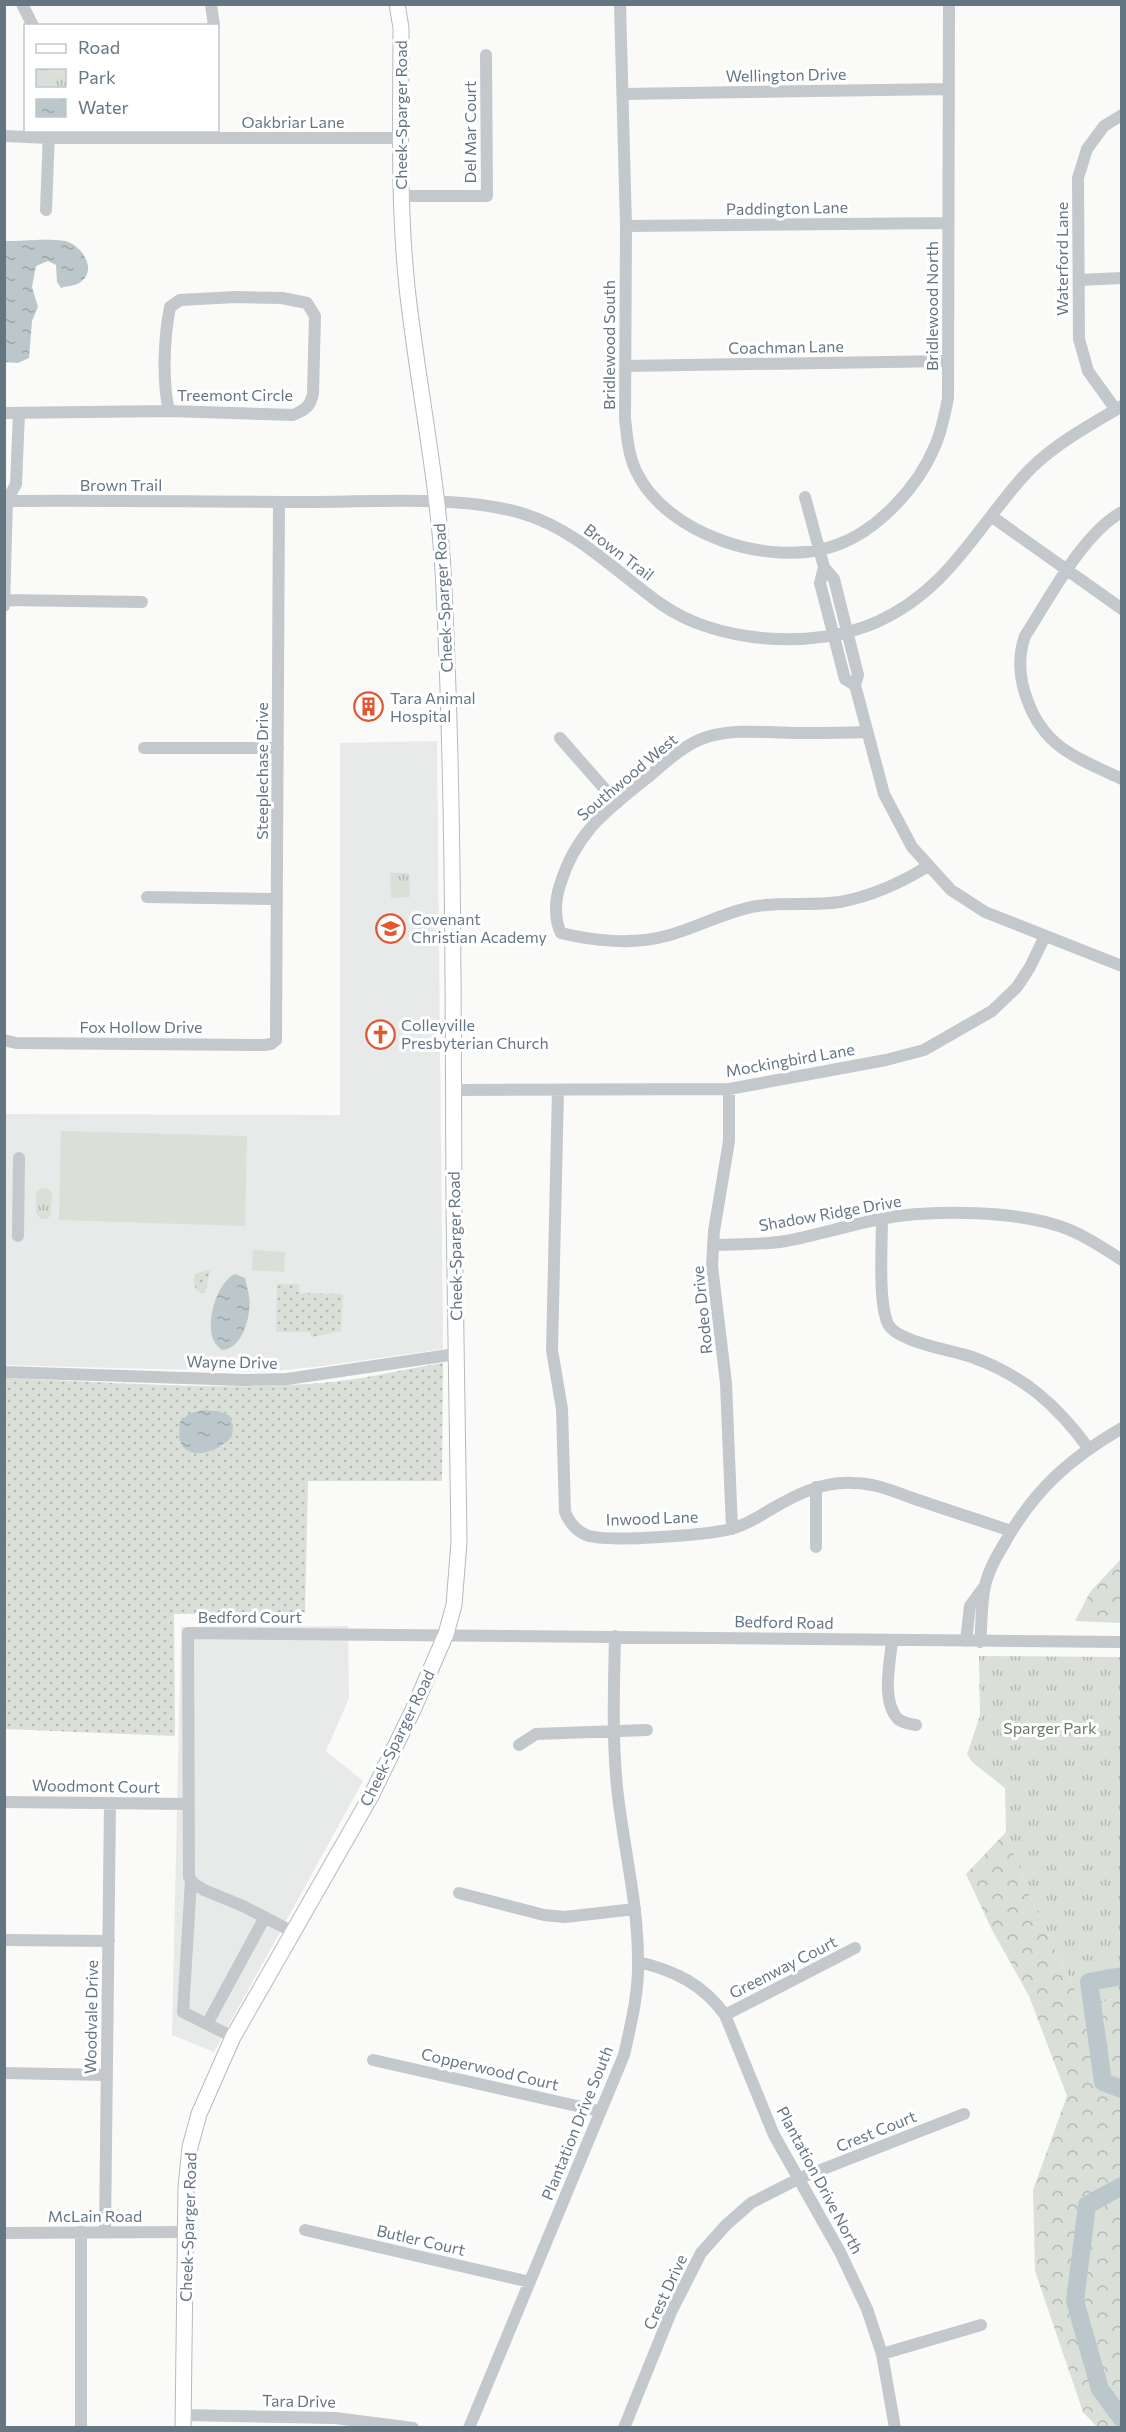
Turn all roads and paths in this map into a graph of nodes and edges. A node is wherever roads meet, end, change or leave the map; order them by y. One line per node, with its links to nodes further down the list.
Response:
1 (22, 4): 6 (street)
2 (212, 4): 7 (street)
3 (397, 4): 15 (main road, Cheek-Sparger Road)
4 (620, 4): 10 (street, Bridlewood South)
5 (949, 4): 9 (street, Bridlewood North)
6 (32, 24)
7 (214, 24)
8 (486, 55): 16 (street, Del Mar Court)
9 (949, 89): 10 (street, Wellington Drive); 18 (street, Bridlewood North)
10 (623, 94): 19 (street, Bridlewood South)
11 (1122, 115): 21 (street, Waterford Lane)
12 (49, 134): 13 (street, Oakbriar Lane); 14 (street, Oakbriar Lane); 17 (street)
13 (215, 135): 15 (street, Oakbriar Lane)
14 (4, 136)
15 (401, 138): 16 (main road, Cheek-Sparger Road)
16 (401, 196): 31 (main road, Cheek-Sparger Road)
17 (46, 210)
18 (948, 223): 19 (street, Paddington Lane); 22 (street, Bridlewood North)
19 (626, 226): 23 (street, Bridlewood South)
20 (1122, 278): 21 (street)
21 (1079, 280): 24 (street, Waterford Lane)
22 (948, 361): 23 (street, Coachman Lane); 34 (street, Bridlewood North)
23 (625, 366): 34 (street, Bridlewood South)
24 (1119, 408): 33 (street, Brown Trail)
25 (169, 411): 25 (street, Treemont Circle); 27 (street, Treemont Circle)
26 (4, 413): 27 (street, Treemont Circle)
27 (18, 413): 29 (street)
28 (805, 497): 34 (street)
29 (5, 500): 30 (street, Brown Trail); 37 (street)
30 (279, 502): 31 (street, Brown Trail); 47 (street, Steeplechase Drive)
31 (437, 503): 42 (street, Brown Trail); 58 (main road, Cheek-Sparger Road)
32 (1122, 512): 36 (street)
33 (992, 516): 36 (street); 41 (street, Brown Trail)
34 (820, 550): 35 (street)
35 (824, 567): 41 (street); 42 (street)
36 (1067, 572): 40 (street); 48 (street)
37 (4, 600): 38 (street); 39 (street)
38 (142, 602)
39 (4, 606)
40 (1122, 609)
41 (848, 631): 42 (street, Brown Trail); 43 (street)
42 (832, 635): 43 (street)
43 (855, 685): 44 (street)
44 (866, 732): 49 (street, Southwood West); 50 (street)
45 (560, 738): 49 (street)
46 (144, 748): 47 (street)
47 (278, 748): 52 (street, Steeplechase Drive)
48 (1122, 779)
49 (616, 803): 50 (street, Southwood West)
50 (928, 866): 53 (street)
51 (147, 897): 52 (street)
52 (278, 899): 55 (street, Steeplechase Drive)
53 (1045, 936): 54 (street); 57 (street, Mockingbird Lane)
54 (1122, 966)
55 (276, 1040): 56 (street, Fox Hollow Drive)
56 (4, 1041)
57 (729, 1089): 59 (street, Mockingbird Lane); 63 (street, Rodeo Drive)
58 (454, 1090): 59 (street, Mockingbird Lane); 65 (main road, Cheek-Sparger Road)
59 (558, 1090): 70 (street, Inwood Lane)
60 (19, 1158): 62 (street)
61 (882, 1218): 63 (street, Shadow Ridge Drive); 64 (street, Shadow Ridge Drive); 68 (street)
62 (18, 1236)
63 (713, 1245): 70 (street, Rodeo Drive)
64 (1122, 1260)
65 (456, 1354): 66 (street, Wayne Drive); 74 (main road, Cheek-Sparger Road)
66 (4, 1372)
67 (1122, 1428): 68 (street)
68 (1089, 1449): 71 (street)
69 (816, 1487): 70 (street, Inwood Lane); 71 (street, Inwood Lane); 72 (street)
70 (732, 1528)
71 (1011, 1531): 73 (street)
72 (816, 1547)
73 (984, 1587): 77 (street); 78 (street)
74 (446, 1634): 75 (street, Bedford Road); 86 (street, Bedford Court); 91 (main road, Cheek-Sparger Road)
75 (615, 1636): 76 (street, Bedford Road); 82 (street, Plantation Drive South)
76 (892, 1641): 77 (street, Bedford Road); 80 (street)
77 (966, 1641): 78 (street, Bedford Road)
78 (980, 1641): 79 (street, Bedford Road)
79 (1122, 1642)
80 (916, 1725)
81 (647, 1730): 82 (street)
82 (613, 1731): 83 (street); 89 (street, Plantation Drive South)
83 (519, 1745)
84 (4, 1802): 85 (street, Woodmont Court)
85 (110, 1803): 86 (street, Woodmont Court); 93 (street, Woodvale Drive)
86 (188, 1804): 87 (street)
87 (191, 1880): 90 (street); 97 (street)
88 (459, 1893): 89 (street)
89 (635, 1909): 95 (street, Plantation Drive South)
90 (265, 1917): 91 (street); 97 (street)
91 (293, 1932): 98 (main road, Cheek-Sparger Road)
92 (4, 1940): 93 (street)
93 (109, 1941): 101 (street, Woodvale Drive)
94 (855, 1948): 96 (street, Greenway Court)
95 (639, 1962): 96 (street, Plantation Drive North); 102 (street, Plantation Drive South)
96 (725, 2015): 104 (street, Plantation Drive North)
97 (207, 2024): 98 (street)
98 (233, 2037): 108 (main road, Cheek-Sparger Road)
99 (373, 2060): 102 (street, Copperwood Court)
100 (4, 2073): 101 (street)
101 (107, 2075): 107 (street, Woodvale Drive)
102 (599, 2111): 110 (street, Plantation Drive South)
103 (964, 2114): 104 (street, Crest Court)
104 (800, 2178): 112 (street, Plantation Drive North); 117 (street, Crest Drive)
105 (305, 2230): 110 (street, Butler Court)
106 (81, 2232): 107 (street, McLain Road); 109 (street, McLain Road); 114 (street)
107 (105, 2232): 108 (street, McLain Road)
108 (186, 2232): 113 (main road, Cheek-Sparger Road)
109 (4, 2233)
110 (530, 2282): 116 (street, Plantation Drive South)
111 (981, 2325): 112 (street)
112 (882, 2354): 118 (street, Plantation Drive North)
113 (183, 2421): 115 (street, Tara Drive)
114 (81, 2427)
115 (413, 2427)
116 (468, 2427)
117 (624, 2427)
118 (895, 2427)

